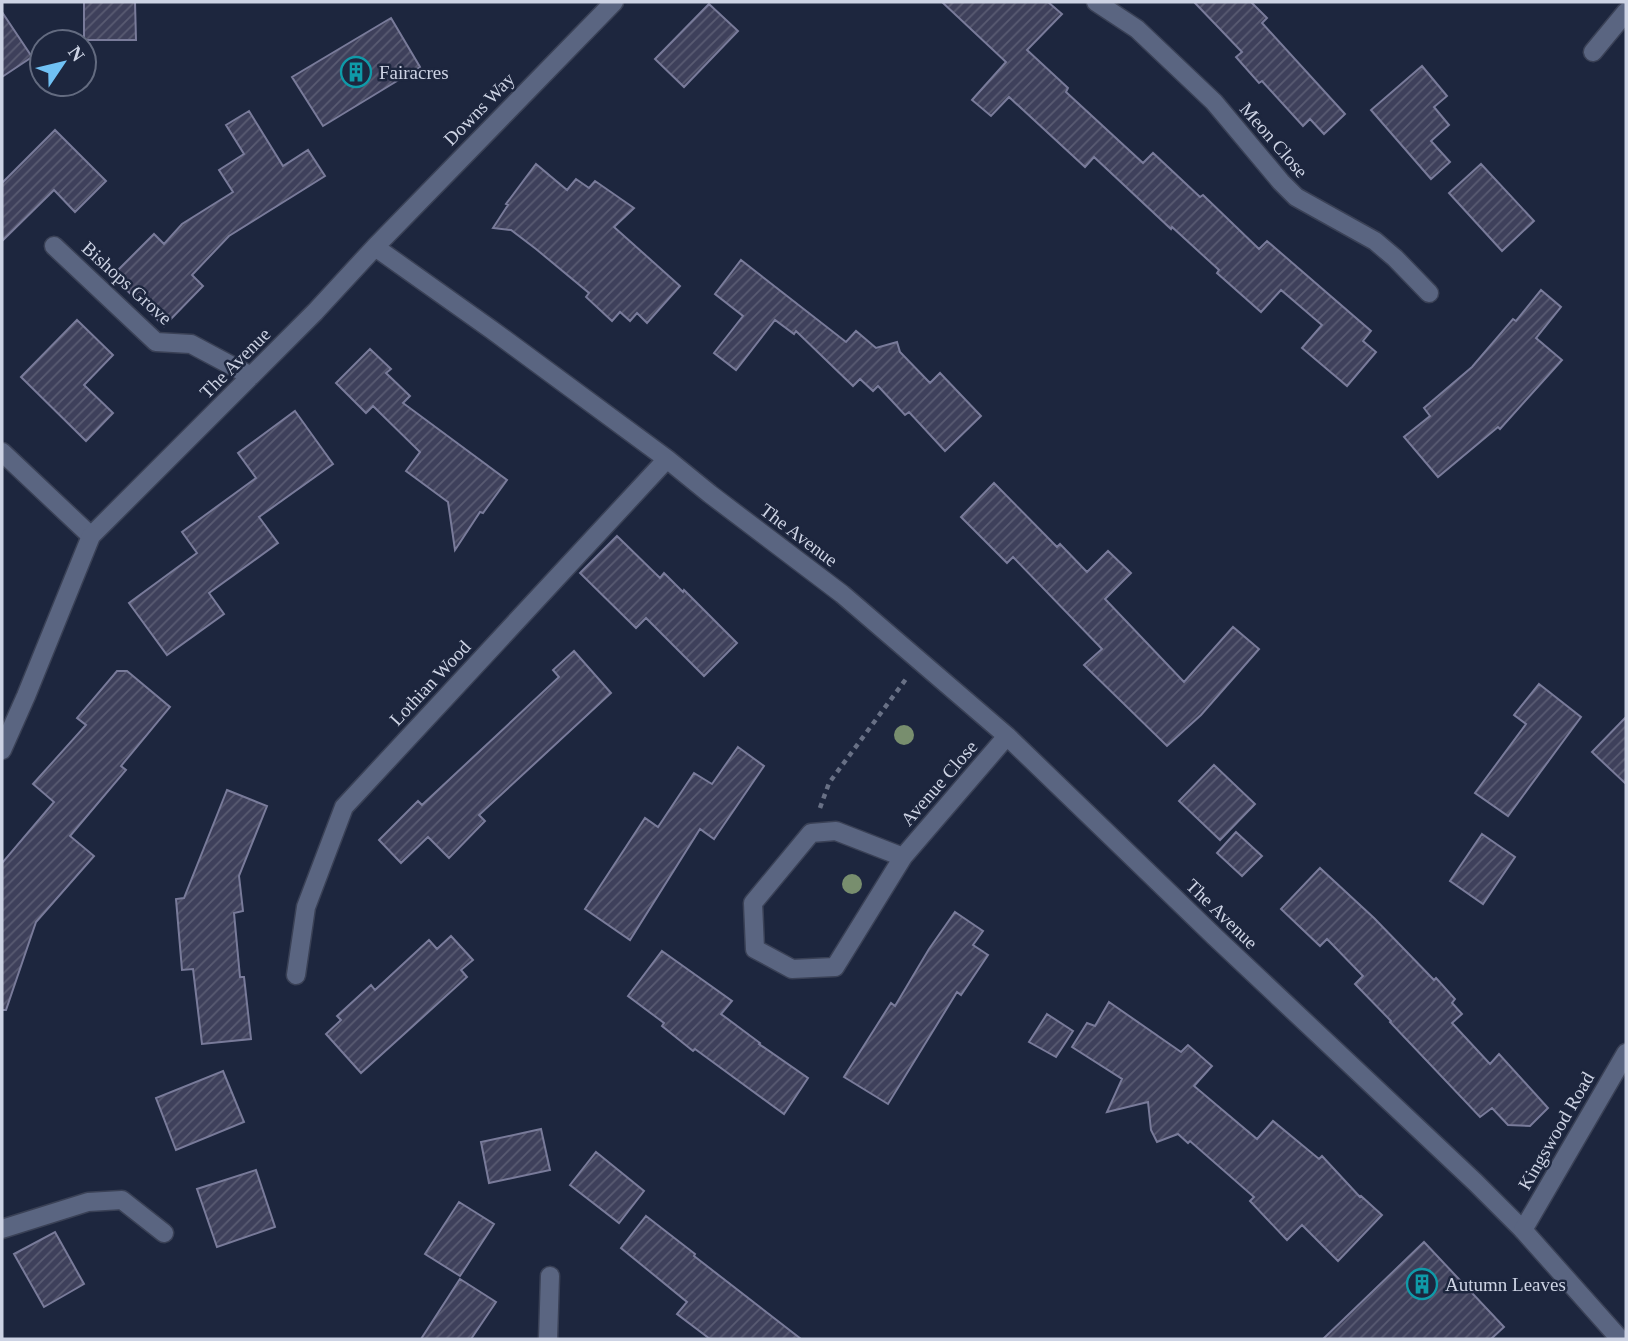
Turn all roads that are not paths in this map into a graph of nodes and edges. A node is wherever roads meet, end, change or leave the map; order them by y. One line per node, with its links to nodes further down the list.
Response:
1 (614, 2): 6 (street, Downs Way)
2 (1097, 2): 7 (street, Meon Close)
3 (1626, 12): 4 (street)
4 (1593, 52)
5 (54, 246): 8 (street, Bishops Grove)
6 (375, 247): 8 (street, The Avenue); 10 (street, The Avenue)
7 (1429, 293)
8 (251, 376): 11 (street, The Avenue)
9 (2, 452): 11 (street)
10 (667, 459): 12 (street, The Avenue); 15 (street, Lothian Wood)
11 (91, 537): 13 (street, The Avenue)
12 (1007, 736): 14 (street, Avenue Close); 18 (street, The Avenue)
13 (2, 750)
14 (903, 857): 14 (street, Avenue Close)
15 (296, 975)
16 (1626, 1052): 18 (street, Kingswood Road)
17 (2, 1229): 19 (street)
18 (1523, 1230): 22 (street, The Avenue)
19 (164, 1233)
20 (550, 1276): 21 (street)
21 (548, 1339)
22 (1620, 1339)

